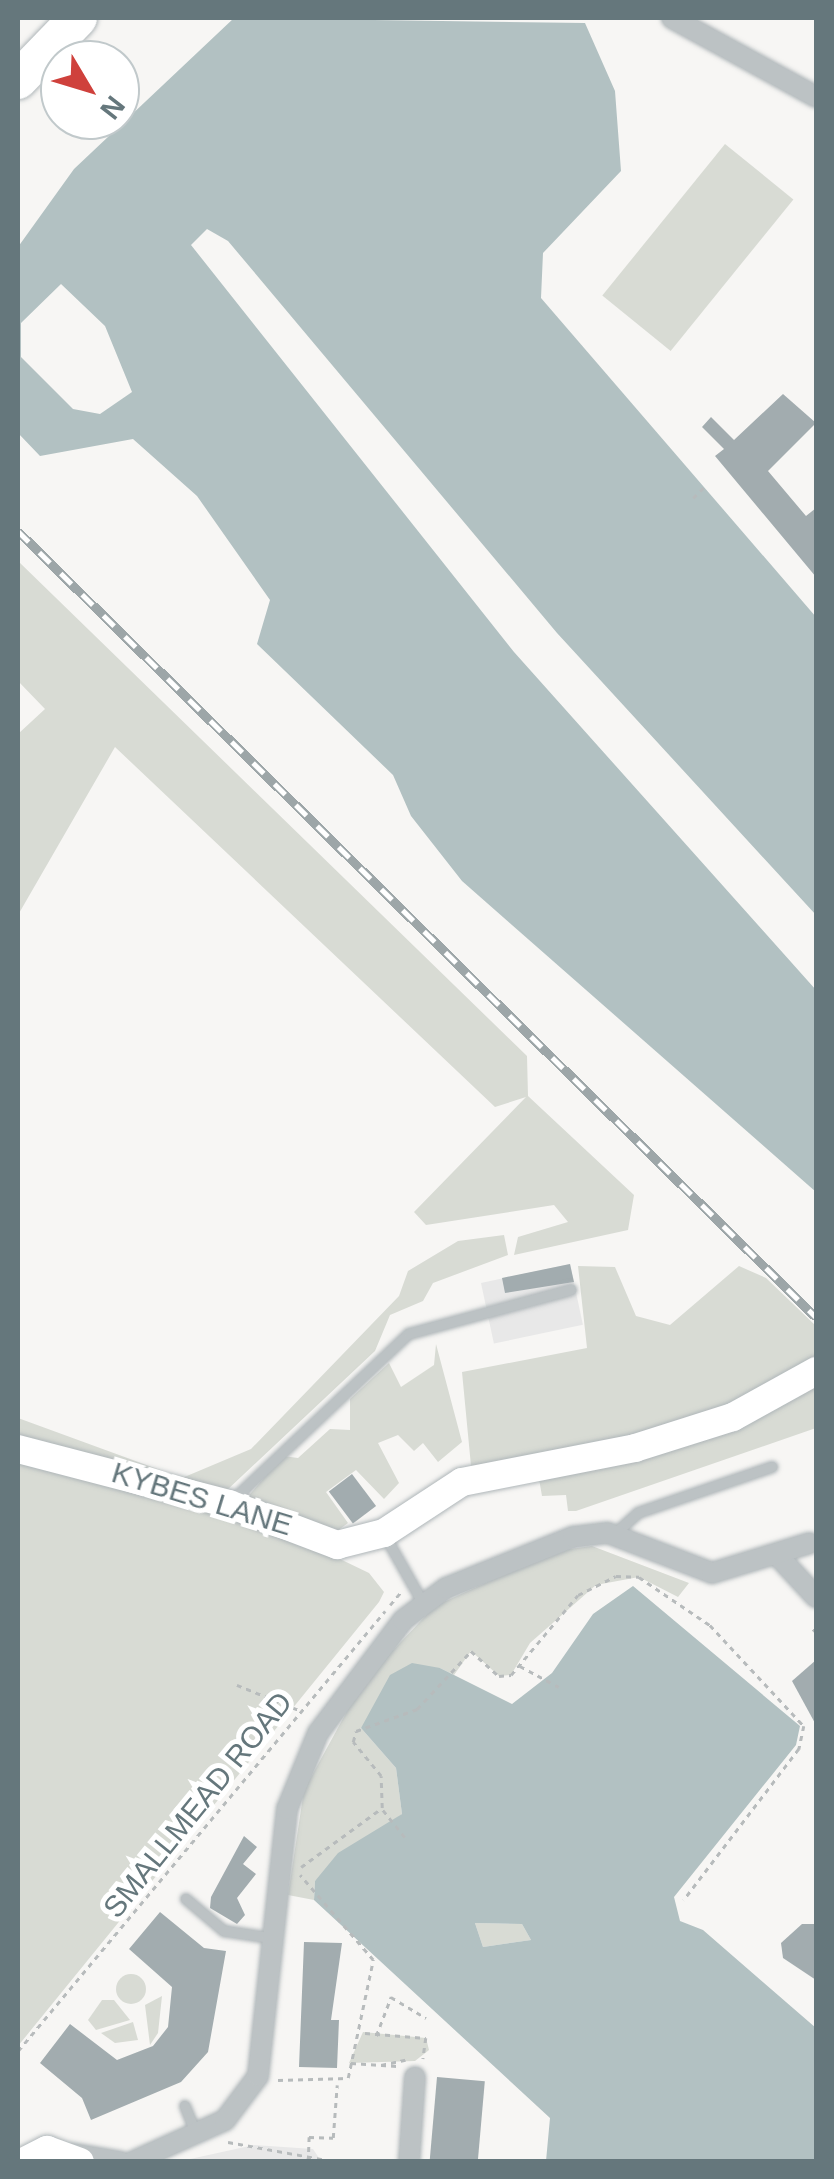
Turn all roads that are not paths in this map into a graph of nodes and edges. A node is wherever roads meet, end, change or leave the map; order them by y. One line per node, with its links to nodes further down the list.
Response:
1 (78, 18): 3 (highway)
2 (672, 18): 4 (street)
3 (18, 80)
4 (816, 96)
5 (571, 1290): 9 (lane)
6 (816, 1371): 10 (street, KYBES LANE)
7 (18, 1449): 9 (street, KYBES LANE)
8 (772, 1467): 11 (lane)
9 (229, 1504): 10 (street, KYBES LANE)
10 (384, 1532): 15 (lane)
11 (614, 1535): 13 (street); 15 (street)
12 (813, 1542): 13 (street)
13 (778, 1556): 14 (street)
14 (816, 1597)
15 (424, 1602): 17 (street)
16 (186, 1899): 17 (lane)
17 (270, 1938): 21 (street)
18 (416, 2077): 25 (street)
19 (184, 2106): 21 (lane)
20 (18, 2133): 22 (street)
21 (197, 2135): 24 (street)
22 (54, 2156): 23 (street)
23 (121, 2162)
24 (132, 2162)
25 (409, 2162)

